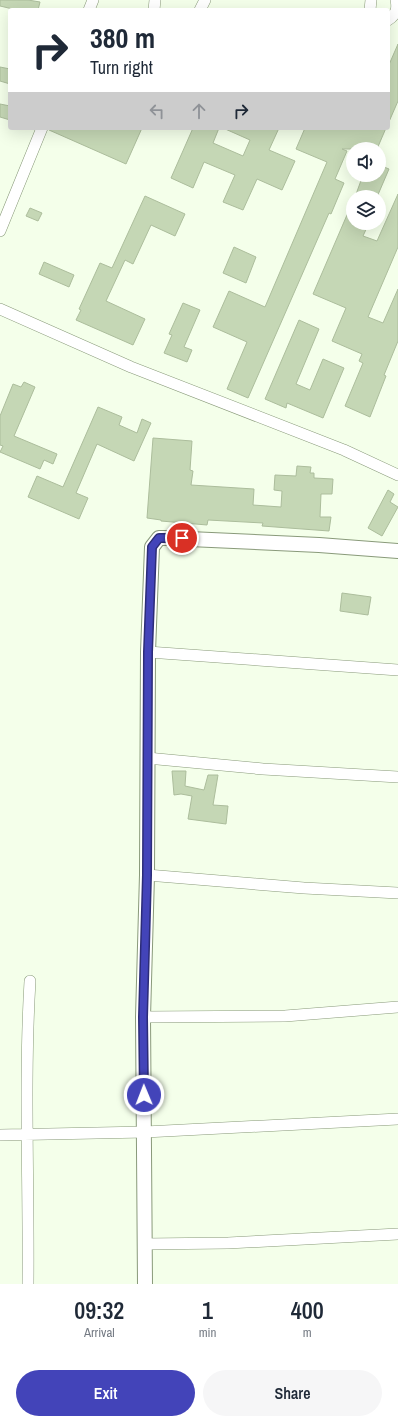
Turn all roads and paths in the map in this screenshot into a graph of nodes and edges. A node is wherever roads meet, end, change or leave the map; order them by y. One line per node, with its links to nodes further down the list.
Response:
1 (396, 0): 2 (street)
2 (398, 6): 3 (street)
3 (393, 18)
4 (41, 130): 5 (street)
5 (0, 231)
6 (0, 309): 7 (street)
7 (398, 475)
8 (398, 551): 9 (main road)
9 (148, 652): 10 (street); 11 (main road)
10 (398, 670)
11 (147, 758): 12 (street); 13 (main road)
12 (398, 777)
13 (147, 875): 14 (street); 17 (main road)
14 (398, 893)
15 (30, 981): 20 (street)
16 (398, 1007): 17 (street)
17 (143, 1017): 19 (main road)
18 (398, 1119): 19 (street)
19 (145, 1132): 20 (street); 23 (main road)
20 (26, 1134): 21 (street); 24 (street)
21 (0, 1135)
22 (398, 1234): 23 (street)
23 (145, 1244): 25 (main road)
24 (28, 1284)
25 (145, 1284)

